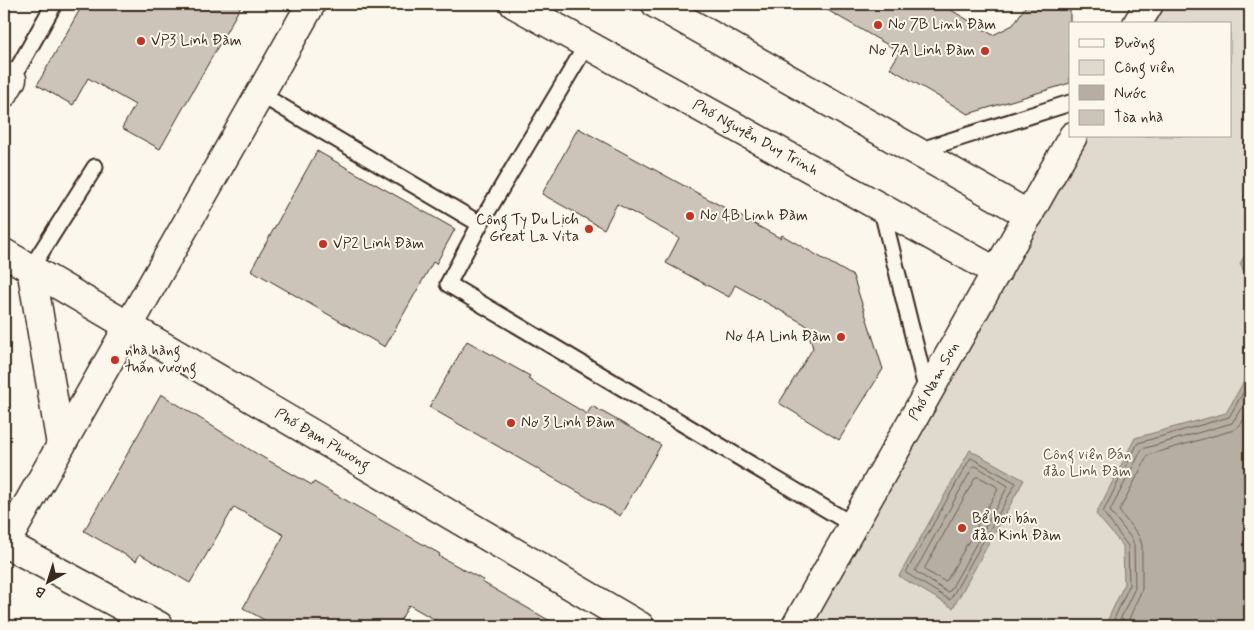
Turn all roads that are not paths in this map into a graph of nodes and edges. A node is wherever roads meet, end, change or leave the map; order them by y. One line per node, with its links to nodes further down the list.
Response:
1 (54, 4): 6 (lane)
2 (311, 4): 7 (street)
3 (514, 4): 5 (street, Phố Nguyễn Duy Trinh)
4 (656, 4): 10 (street)
5 (587, 44): 12 (street, Phố Nguyễn Duy Trinh); 14 (lane)
6 (6, 82)
7 (260, 94): 14 (lane); 18 (street)
8 (1069, 103): 10 (lane)
9 (1072, 138): 13 (street, Phố Nam Sơn)
10 (918, 152): 13 (street)
11 (96, 166): 16 (lane)
12 (881, 207): 17 (street, Phố Nguyễn Duy Trinh); 19 (lane)
13 (1029, 215): 17 (street, Phố Nam Sơn)
14 (480, 224): 21 (lane)
15 (4, 253): 16 (street, Phố Đạm Phương)
16 (31, 268): 18 (street, Phố Đạm Phương); 20 (street)
17 (997, 272): 19 (street, Phố Nam Sơn)
18 (128, 326): 20 (street); 24 (street, Phố Đạm Phương)
19 (927, 394): 21 (street, Phố Nam Sơn)
20 (61, 445): 22 (street)
21 (853, 524): 25 (street, Phố Nam Sơn)
22 (4, 544): 23 (street)
23 (159, 626)
24 (640, 626)
25 (796, 626)

